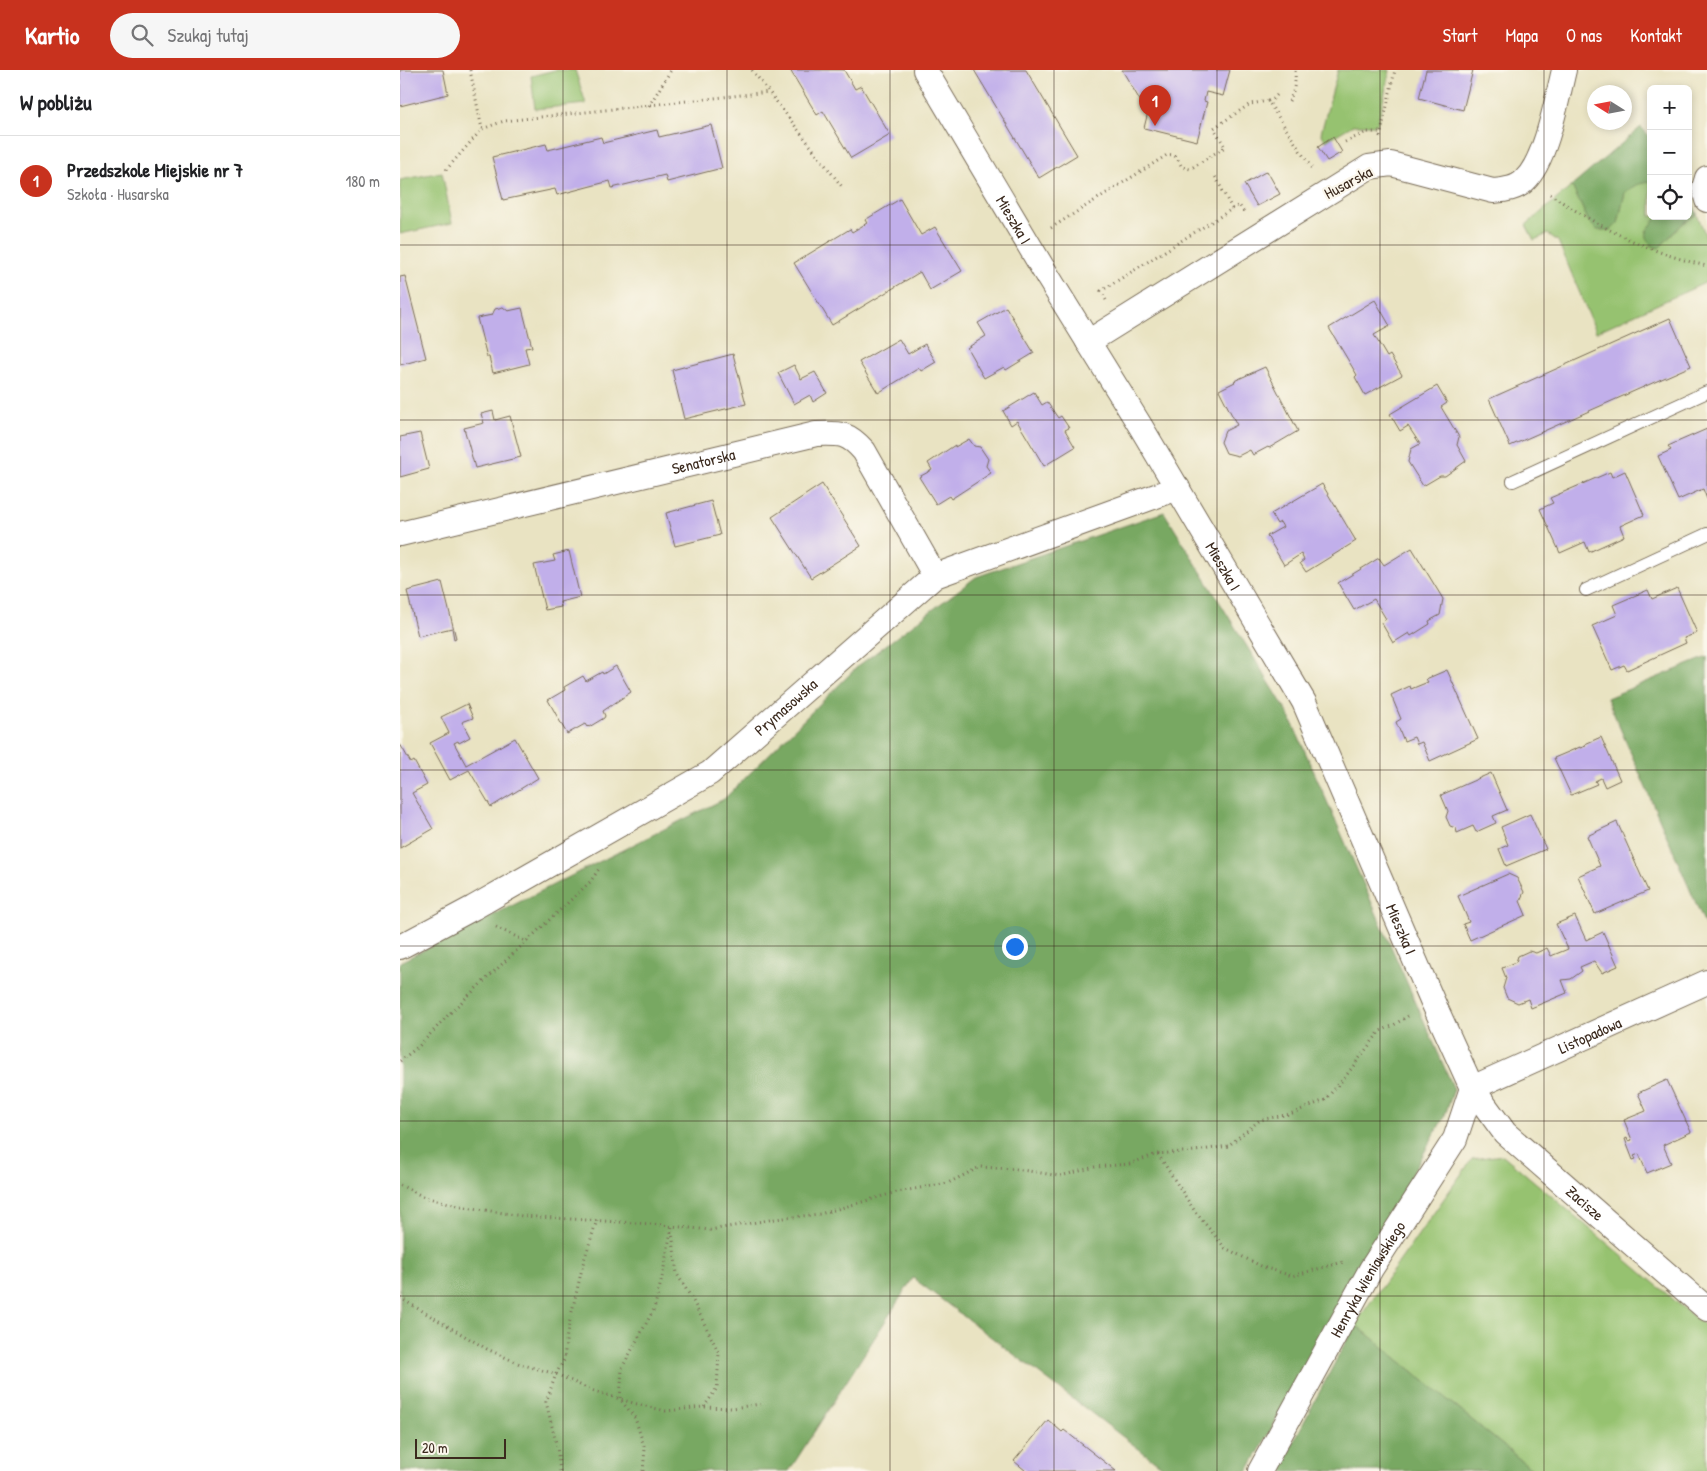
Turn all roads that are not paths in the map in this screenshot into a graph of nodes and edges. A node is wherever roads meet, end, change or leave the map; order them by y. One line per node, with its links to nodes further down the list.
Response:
1 (925, 70): 3 (street, Mieszka I)
2 (1564, 70): 3 (street, Husarska)
3 (1088, 342): 6 (street, Mieszka I)
4 (1707, 392): 5 (lane)
5 (1513, 481)
6 (1178, 488): 9 (street, Prymasowska); 13 (street, Mieszka I)
7 (400, 534): 9 (street, Senatorska)
8 (1707, 534): 10 (lane)
9 (935, 576): 11 (street, Prymasowska)
10 (1586, 590)
11 (400, 947)
12 (1707, 982): 13 (street, Listopadowa)
13 (1472, 1088): 14 (street, Zacisze); 15 (street, Henryka Wieniawskiego)
14 (1707, 1309)
15 (1260, 1471)

